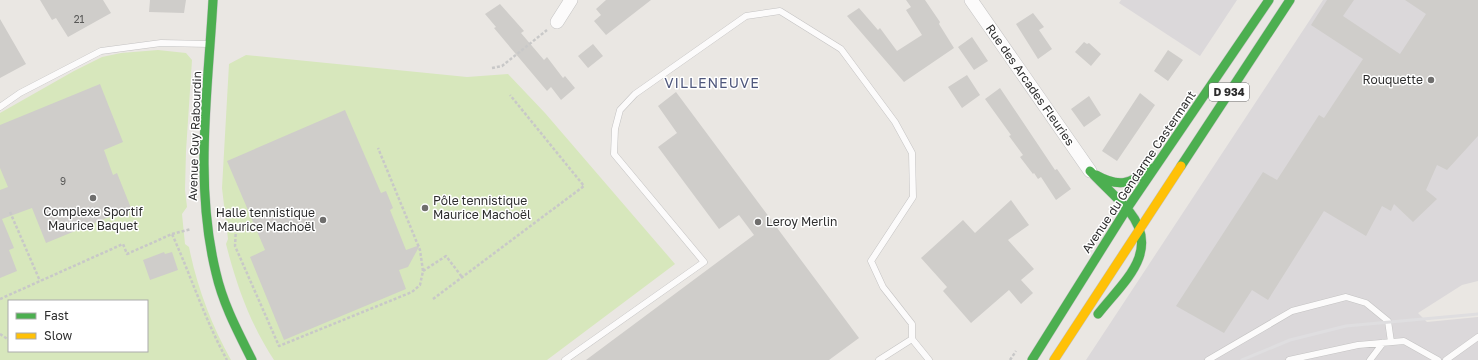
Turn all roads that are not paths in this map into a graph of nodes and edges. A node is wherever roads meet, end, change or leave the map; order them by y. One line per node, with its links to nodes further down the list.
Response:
1 (213, 0): 7 (main road, Avenue Guy Rabourdin)
2 (571, 0): 6 (street)
3 (971, 0): 10 (street, Rue des Arcades Fleuries)
4 (1269, 0): 9 (main road, Avenue du Gendarme Castermant / D 934)
5 (1290, 0): 14 (main road, D 934)
6 (557, 22)
7 (211, 44): 8 (lane); 20 (main road, Avenue Guy Rabourdin)
8 (0, 107)
9 (1159, 162): 10 (main road); 12 (main road, Avenue du Gendarme Castermant / D 934)
10 (1090, 171): 11 (main road); 12 (main road)
11 (1103, 197)
12 (1126, 210): 14 (main road); 15 (main road, Avenue du Gendarme Castermant / D 934)
13 (1107, 224): 15 (main road)
14 (1140, 229): 26 (main road, D 934); 27 (main road)
15 (1102, 247): 24 (main road); 25 (main road, Avenue du Gendarme Castermant / D 934)
16 (1478, 337): 32 (lane)
17 (912, 339): 21 (lane); 22 (lane); 23 (lane)
18 (1391, 342): 19 (lane); 28 (lane); 31 (lane)
19 (1383, 343): 29 (lane); 30 (lane)
20 (252, 360)
21 (566, 360)
22 (879, 360)
23 (929, 360)
24 (1025, 360)
25 (1032, 360)
26 (1054, 360)
27 (1060, 360)
28 (1208, 360)
29 (1289, 360)
30 (1370, 360)
31 (1438, 360)
32 (1446, 360)

